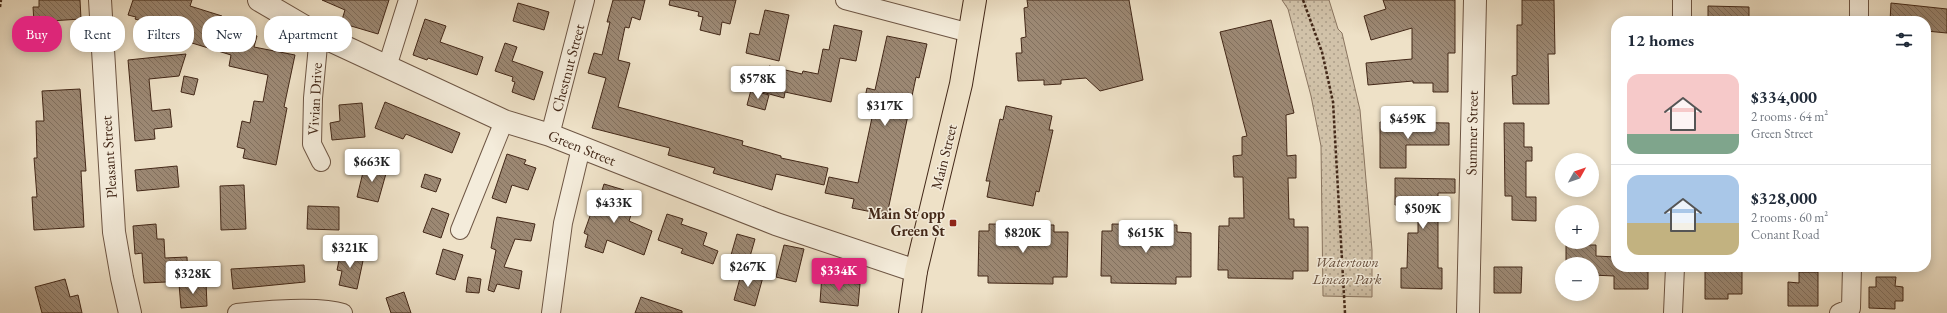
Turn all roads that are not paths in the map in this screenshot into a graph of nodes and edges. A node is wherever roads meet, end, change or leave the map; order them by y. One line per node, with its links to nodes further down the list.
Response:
1 (100, 0): 26 (street, Pleasant Street)
2 (259, 0): 10 (street, Green Street)
3 (408, 0): 16 (street)
4 (585, 0): 18 (street, Chestnut Street)
5 (845, 0): 13 (street)
6 (976, 0): 13 (main road, Main Street)
7 (1475, 0): 31 (street, Summer Street)
8 (1682, 0): 11 (street)
9 (1859, 0): 12 (street)
10 (286, 16)
11 (1682, 16)
12 (1859, 16)
13 (970, 33): 22 (main road, Main Street)
14 (352, 51): 16 (street, Green Street)
15 (318, 52): 20 (street, Vivian Drive)
16 (387, 67): 17 (street, Green Street)
17 (504, 121): 18 (street, Green Street); 21 (street)
18 (550, 135): 19 (street, Green Street)
19 (581, 148): 22 (street, Green Street); 29 (street)
20 (321, 162)
21 (460, 230)
22 (916, 271): 30 (main road, Main Street)
23 (1674, 272): 32 (street)
24 (1851, 272): 25 (street)
25 (1845, 311)
26 (130, 313)
27 (237, 313): 28 (street)
28 (343, 313)
29 (551, 313)
30 (910, 313)
31 (1468, 313)
32 (1673, 313)

